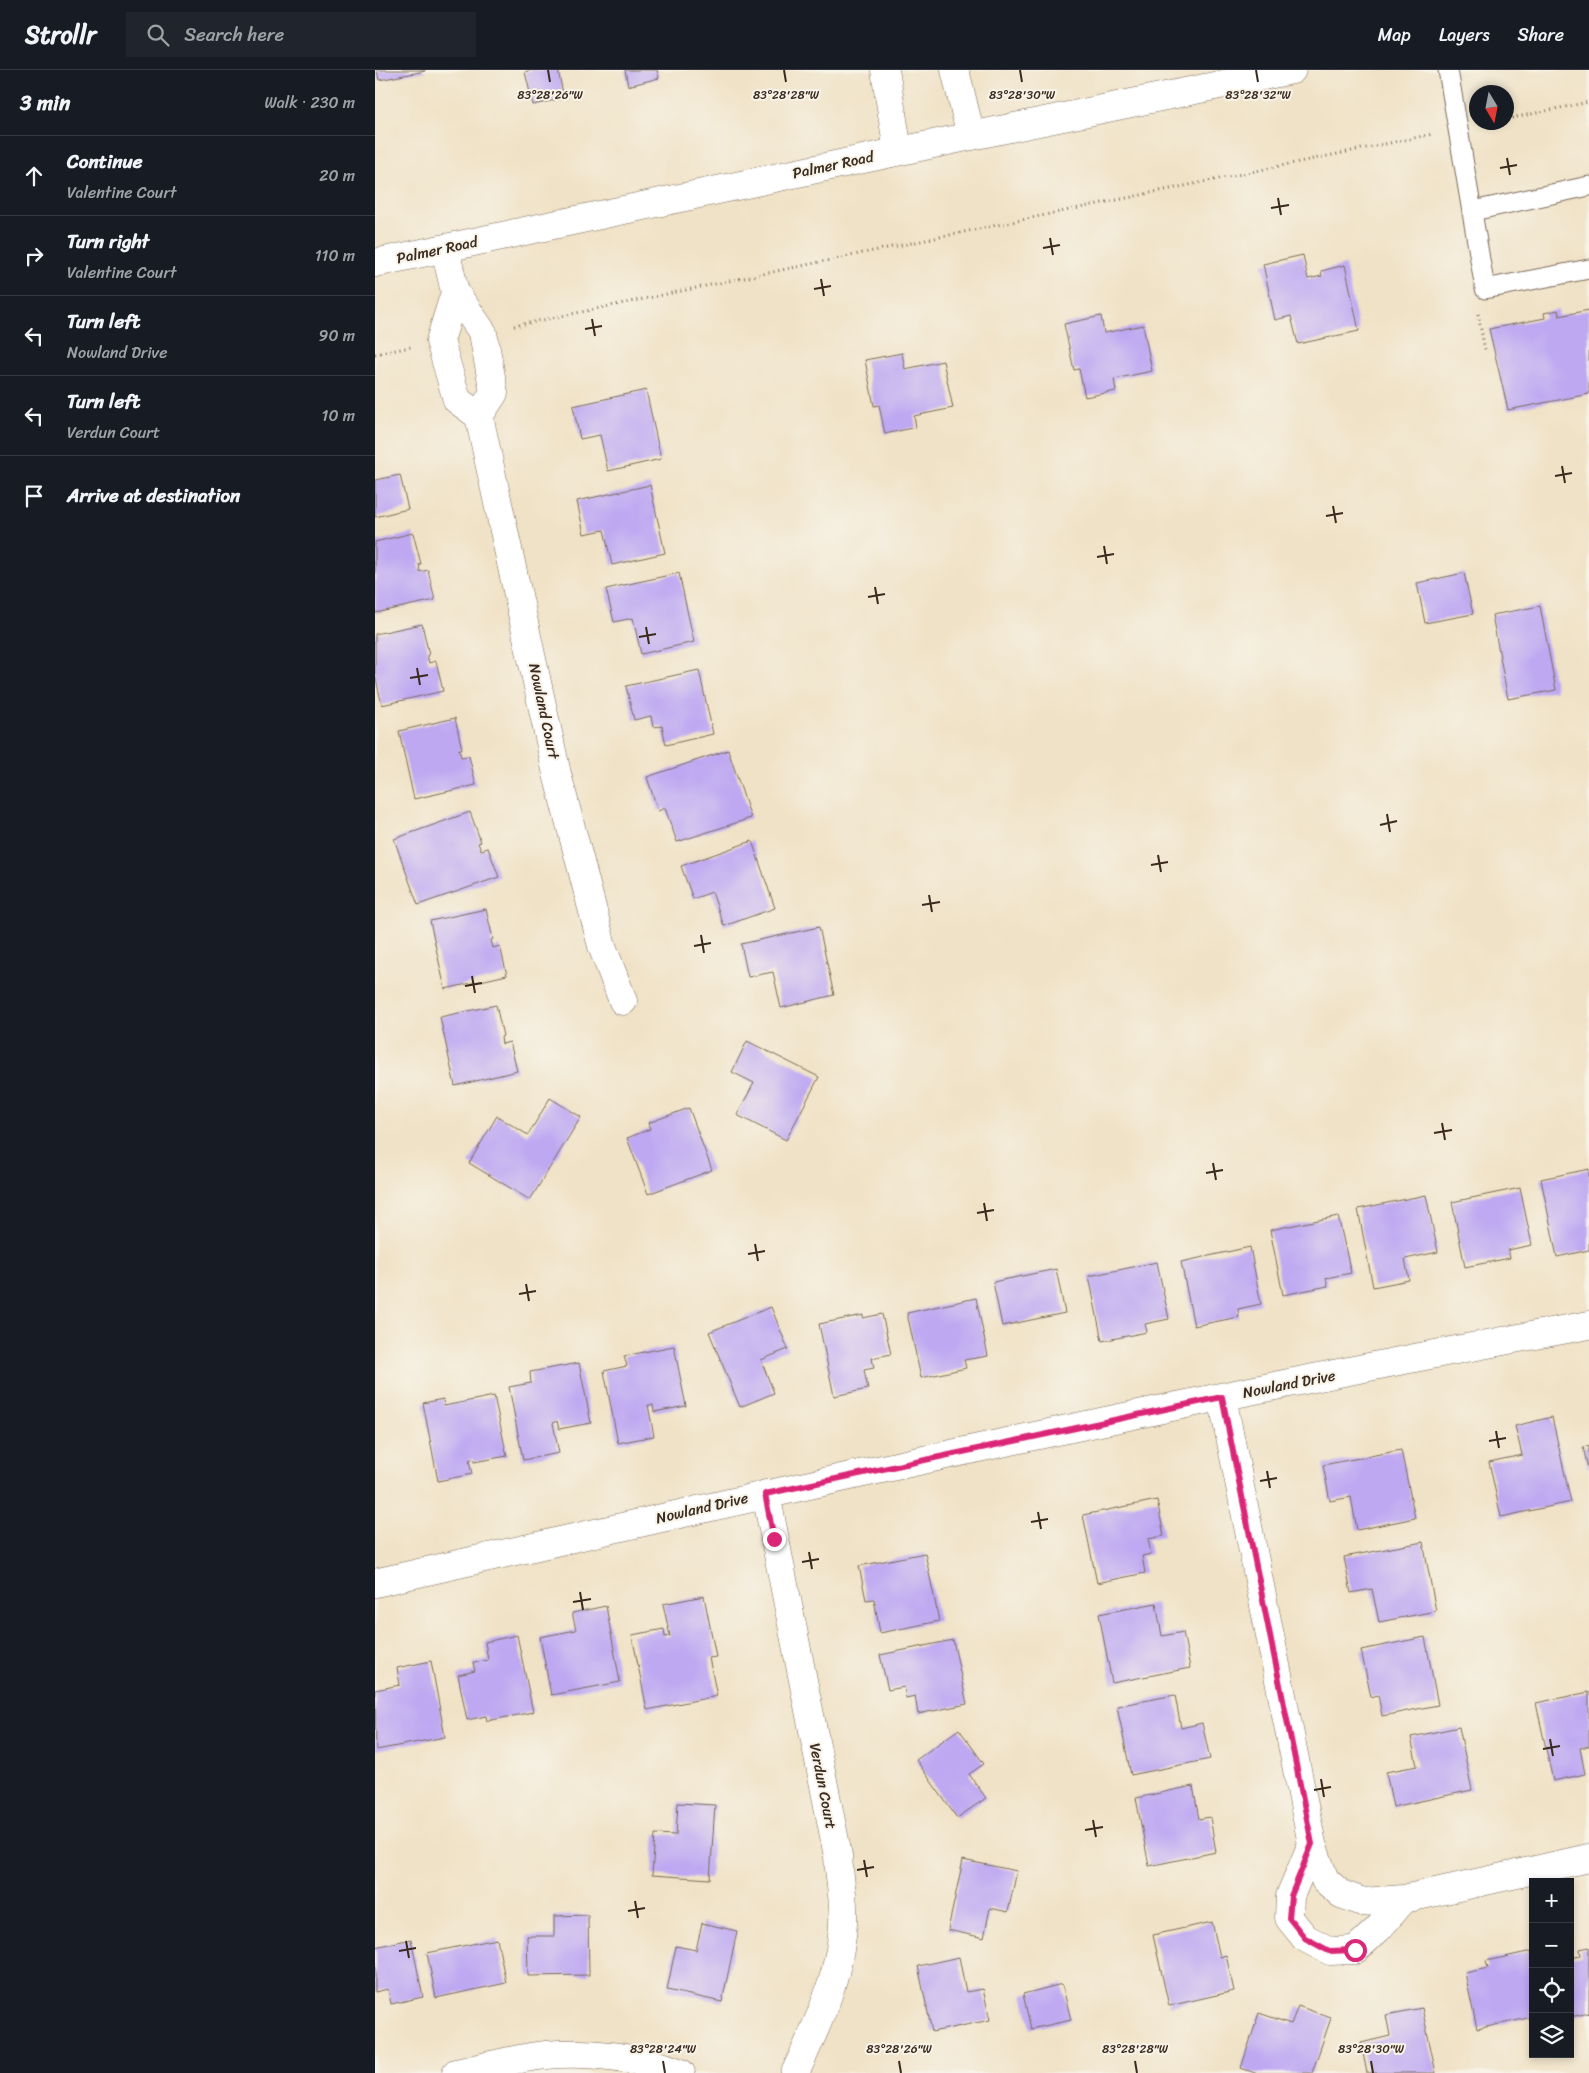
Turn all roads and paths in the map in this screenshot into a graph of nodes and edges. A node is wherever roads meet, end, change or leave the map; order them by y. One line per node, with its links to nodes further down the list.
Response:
1 (885, 70): 9 (street)
2 (955, 70): 8 (street)
3 (1292, 70): 8 (street, Palmer Road)
4 (1448, 70): 7 (lane)
5 (1589, 102): 6 (path)
6 (1514, 118)
7 (1458, 129): 11 (lane); 16 (path)
8 (971, 136): 9 (street, Palmer Road)
9 (898, 151): 12 (street, Palmer Road)
10 (1589, 186): 11 (lane)
11 (1473, 211): 14 (lane)
12 (445, 249): 13 (street, Palmer Road); 15 (street)
13 (375, 263)
14 (1589, 268)
15 (455, 292): 19 (street); 19 (street)
16 (512, 326)
17 (416, 346): 18 (path)
18 (375, 354)
19 (479, 416): 20 (street, Nowland Court)
20 (623, 1001)
21 (1589, 1325): 22 (street, Nowland Drive)
22 (1222, 1397): 23 (street, Nowland Drive); 25 (street)
23 (765, 1494): 24 (street, Nowland Drive); 30 (street, Verdun Court)
24 (375, 1583)
25 (1312, 1844): 27 (street); 27 (street)
26 (1589, 1858): 27 (street)
27 (1403, 1898)
28 (456, 2073): 29 (street)
29 (681, 2073)
30 (795, 2073)

